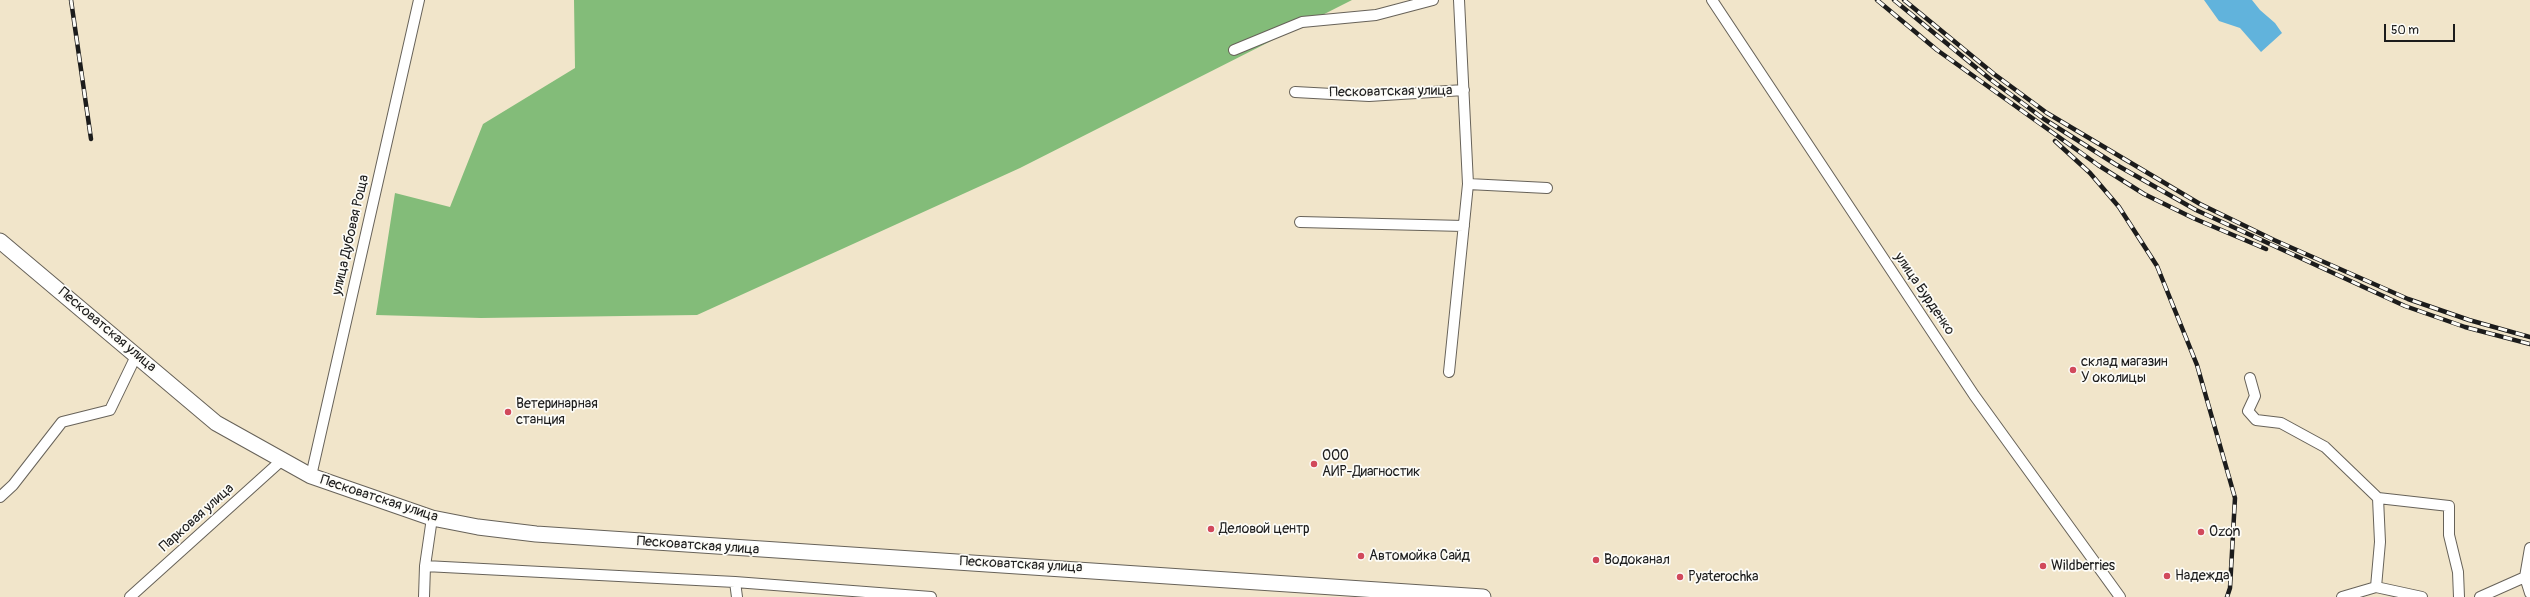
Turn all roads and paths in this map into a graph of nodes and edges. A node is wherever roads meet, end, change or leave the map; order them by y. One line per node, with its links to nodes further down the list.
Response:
1 (419, 0): 17 (street, улица Дубовая Роща)
2 (1433, 0): 5 (street)
3 (1459, 0): 6 (street, Песковатская улица)
4 (1712, 0): 32 (street, улица Бурденко)
5 (1234, 50)
6 (1464, 90): 7 (street, Песковатская улица); 8 (street, Песковатская улица)
7 (1295, 92)
8 (1468, 184): 9 (street); 11 (street, Песковатская улица)
9 (1547, 188)
10 (1300, 222): 11 (street)
11 (1464, 226): 14 (street, Песковатская улица)
12 (0, 241): 13 (main road, Песковатская улица)
13 (137, 354): 16 (main road, Песковатская улица); 18 (street)
14 (1449, 372)
15 (2250, 378): 19 (street)
16 (282, 460): 17 (main road, Песковатская улица); 27 (street, Парковая улица)
17 (311, 476): 20 (main road, Песковатская улица)
18 (0, 497)
19 (2378, 498): 25 (street); 35 (street)
20 (432, 518): 22 (street); 31 (main road, Песковатская улица)
21 (2530, 548): 23 (street)
22 (425, 566): 24 (street); 28 (street)
23 (2525, 577): 26 (street); 36 (street)
24 (735, 582): 29 (street); 30 (street)
25 (2376, 587): 33 (street); 34 (street)
26 (2530, 593)
27 (130, 597)
28 (424, 597)
29 (737, 597)
30 (931, 597)
31 (1483, 597)
32 (2120, 597)
33 (2342, 597)
34 (2422, 597)
35 (2460, 597)
36 (2480, 597)

